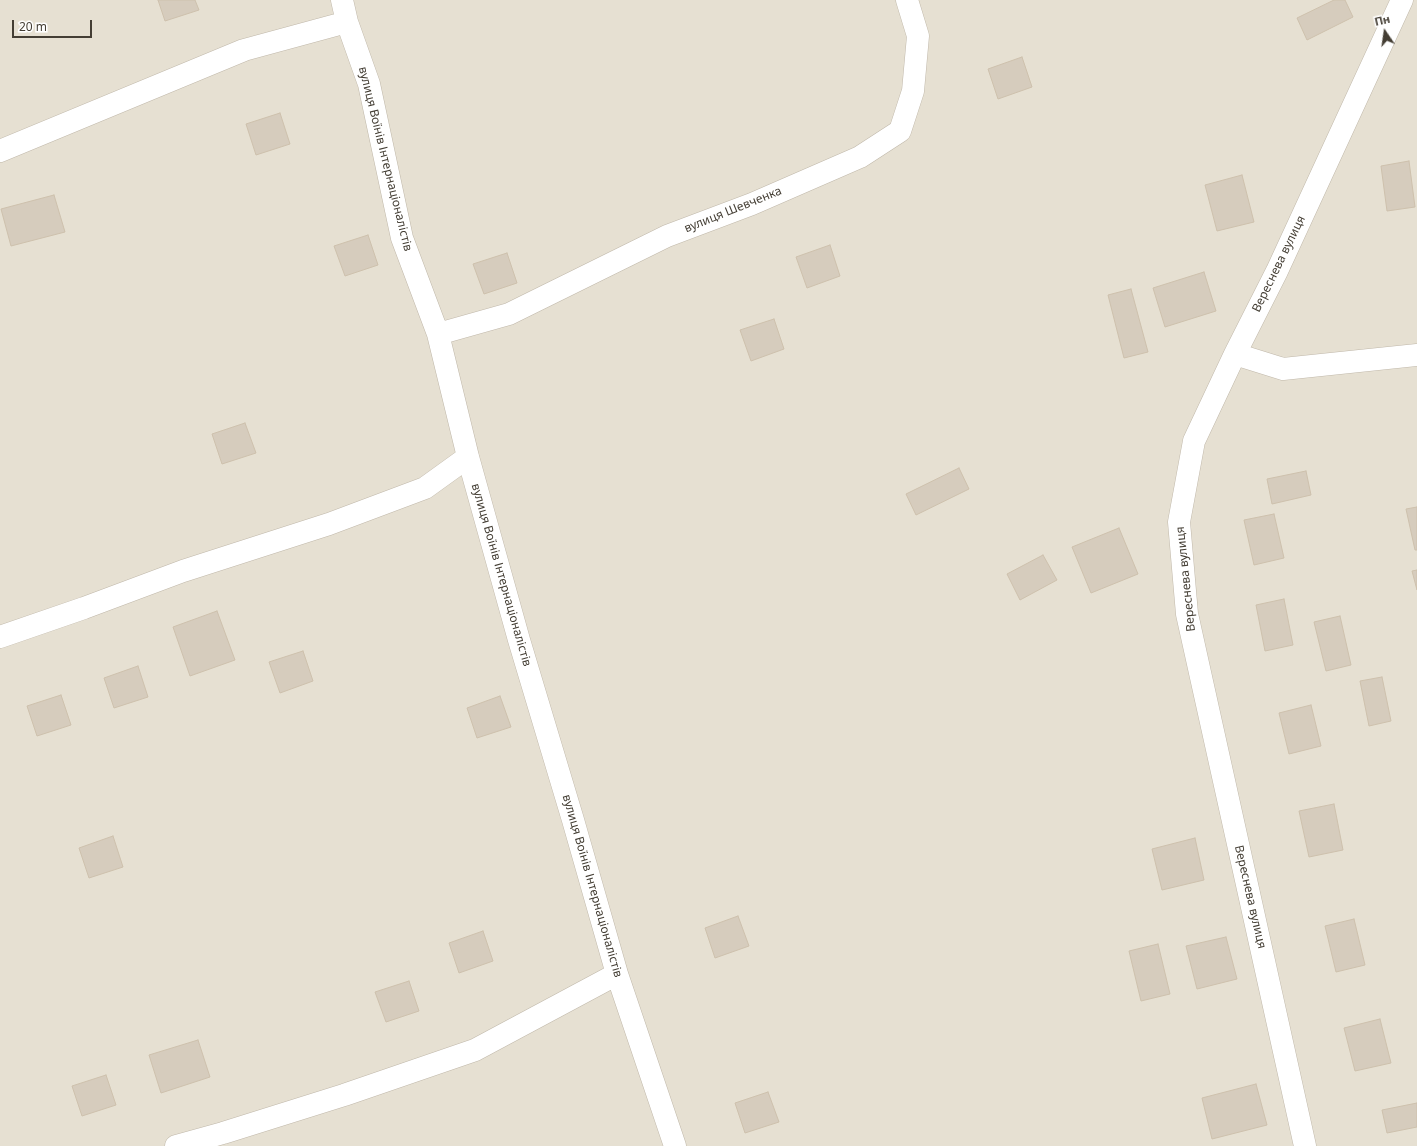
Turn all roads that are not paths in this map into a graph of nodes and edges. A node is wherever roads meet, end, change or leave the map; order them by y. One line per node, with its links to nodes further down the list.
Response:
1 (342, 0): 4 (street, вулиця Воїнів Інтернаціоналістів)
2 (907, 0): 6 (street, вулиця Шевченка)
3 (1402, 0): 7 (street, Вереснева вулиця)
4 (347, 22): 5 (street); 6 (street, вулиця Воїнів Інтернаціоналістів)
5 (0, 151)
6 (438, 334): 9 (street, вулиця Воїнів Інтернаціоналістів)
7 (1235, 354): 8 (street); 14 (street, Вереснева вулиця)
8 (1417, 355)
9 (468, 458): 10 (street); 11 (street, вулиця Воїнів Інтернаціоналістів)
10 (0, 637)
11 (617, 974): 12 (street); 13 (street, вулиця Воїнів Інтернаціоналістів)
12 (176, 1146)
13 (675, 1146)
14 (1306, 1146)

